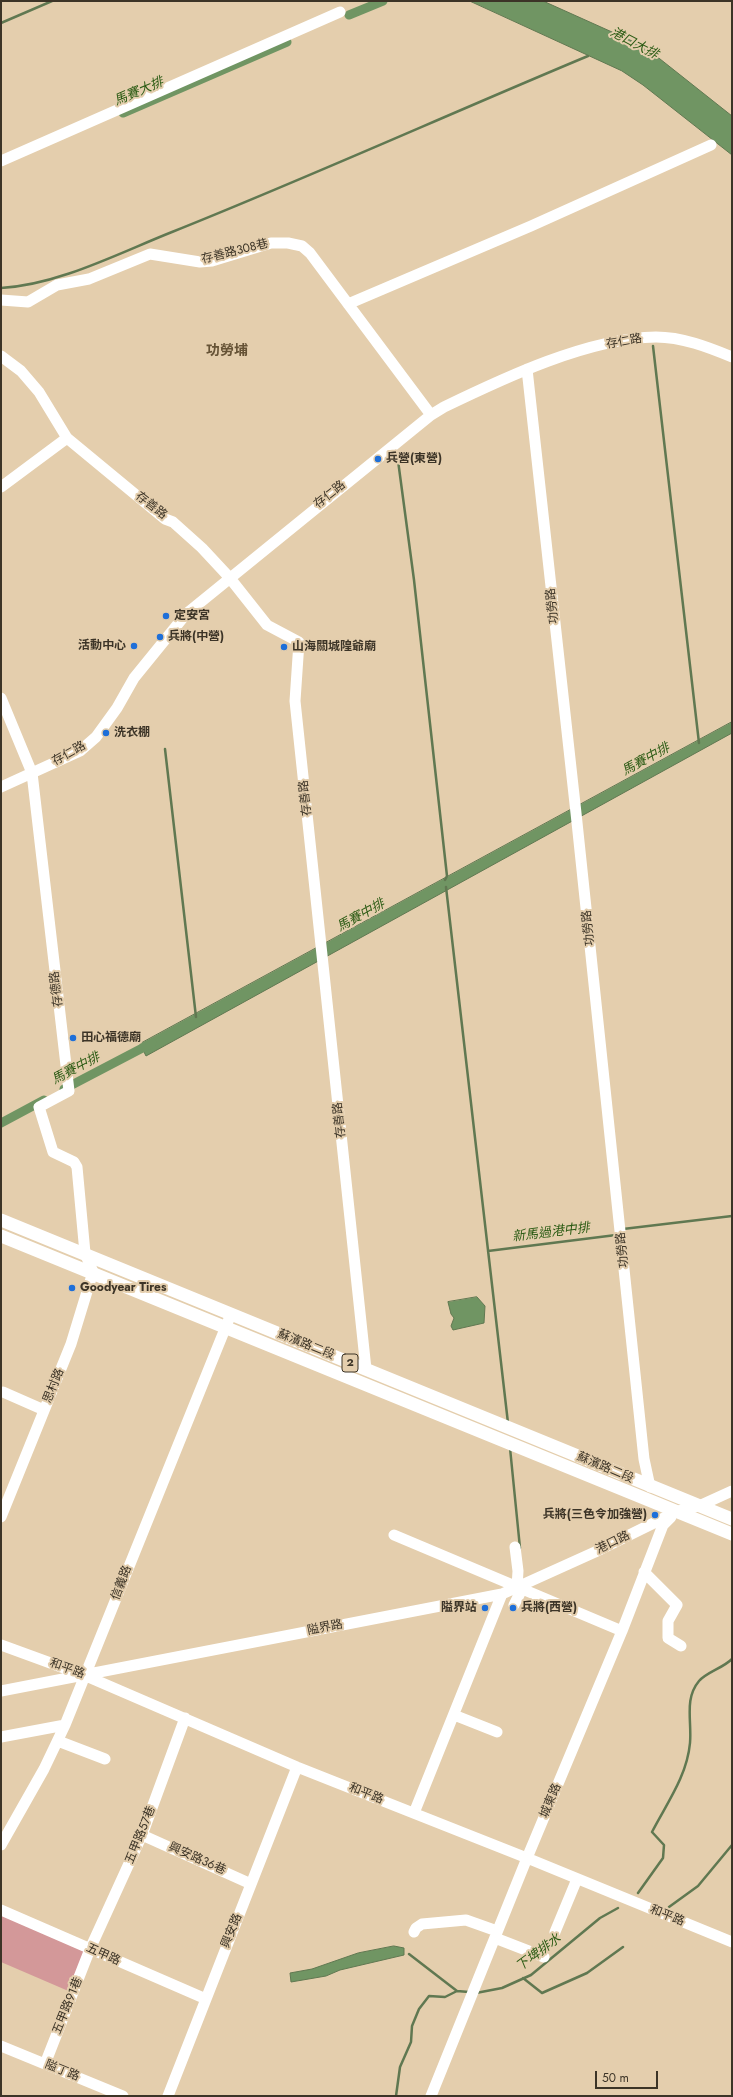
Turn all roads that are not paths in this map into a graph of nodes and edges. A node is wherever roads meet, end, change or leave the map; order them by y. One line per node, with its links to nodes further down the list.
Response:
1 (340, 12): 3 (street)
2 (711, 145): 5 (street)
3 (1, 161)
4 (1, 300): 5 (street, 存善路308巷)
5 (348, 304): 9 (street, 存善路308巷)
6 (1, 356): 10 (street, 存善路)
7 (732, 357): 8 (street, 存仁路)
8 (527, 369): 9 (street, 存仁路); 25 (street, 功勞路)
9 (431, 415): 12 (street, 存仁路)
10 (67, 438): 11 (street); 12 (street, 存善路)
11 (1, 487)
12 (229, 577): 14 (street, 存仁路); 22 (street, 存善路)
13 (1, 698): 14 (street, 存德路)
14 (32, 773): 15 (street, 存仁路); 18 (street, 存德路)
15 (1, 787)
16 (1, 1220): 18 (main road, 蘇濱路二段 / 2)
17 (1, 1236): 19 (main road, 蘇濱路二段 / 2)
18 (85, 1253): 19 (street); 20 (main road, 蘇濱路二段 / 2)
19 (93, 1272): 21 (main road, 蘇濱路二段 / 2); 24 (street, 思村路)
20 (231, 1314): 21 (street, 信義路); 22 (main road, 蘇濱路二段 / 2)
21 (226, 1328): 28 (main road, 蘇濱路二段 / 2); 41 (street, 信義路)
22 (366, 1369): 25 (main road, 蘇濱路二段 / 2)
23 (4, 1392): 24 (street)
24 (44, 1410): 29 (street, 思村路)
25 (650, 1487): 27 (main road, 蘇濱路二段 / 2)
26 (732, 1491): 27 (street, 港口路)
27 (699, 1506): 28 (street, 港口路); 30 (main road, 2)
28 (678, 1511): 31 (main road, 2); 34 (street, 城東路); 35 (street, 港口路)
29 (2, 1513)
30 (732, 1519)
31 (732, 1534)
32 (394, 1535): 35 (street)
33 (515, 1547): 35 (street)
34 (644, 1572): 38 (street, 城東路); 40 (street)
35 (520, 1588): 36 (street, 隘界路); 37 (street); 38 (street)
36 (502, 1594): 41 (street, 隘界路); 43 (street)
37 (514, 1606)
38 (622, 1631): 54 (street, 城東路)
39 (1, 1646): 41 (street, 和平路)
40 (681, 1646)
41 (86, 1676): 42 (street, 隘界路); 44 (street, 和平路); 45 (street, 信義路)
42 (1, 1691)
43 (454, 1715): 46 (street); 51 (street)
44 (185, 1718): 50 (street, 和平路); 52 (street, 五甲路57巷)
45 (65, 1725): 47 (street); 48 (street, 信義路)
46 (497, 1732)
47 (1, 1737)
48 (58, 1741): 49 (street); 53 (street, 信義路)
49 (105, 1759)
50 (297, 1767): 51 (street, 和平路); 56 (street, 興安路)
51 (414, 1813): 54 (street, 和平路)
52 (142, 1835): 56 (street, 興安路36巷); 62 (street, 五甲路57巷)
53 (1, 1845)
54 (527, 1858): 55 (street, 和平路); 60 (street, 城東路)
55 (577, 1880): 59 (street); 61 (street, 和平路)
56 (251, 1884): 64 (street, 興安路)
57 (1, 1910): 62 (street, 五甲路)
58 (414, 1932): 60 (street)
59 (554, 1932)
60 (496, 1934): 63 (street); 69 (street, 城東路)
61 (732, 1942)
62 (90, 1949): 64 (street, 五甲路); 66 (street, 五甲路91巷)
63 (544, 1957)
64 (206, 1999): 68 (street, 興安路)
65 (1, 2046): 66 (street, 隘丁路)
66 (44, 2064): 67 (street, 隘丁路)
67 (123, 2096)
68 (168, 2096)
69 (431, 2096)

